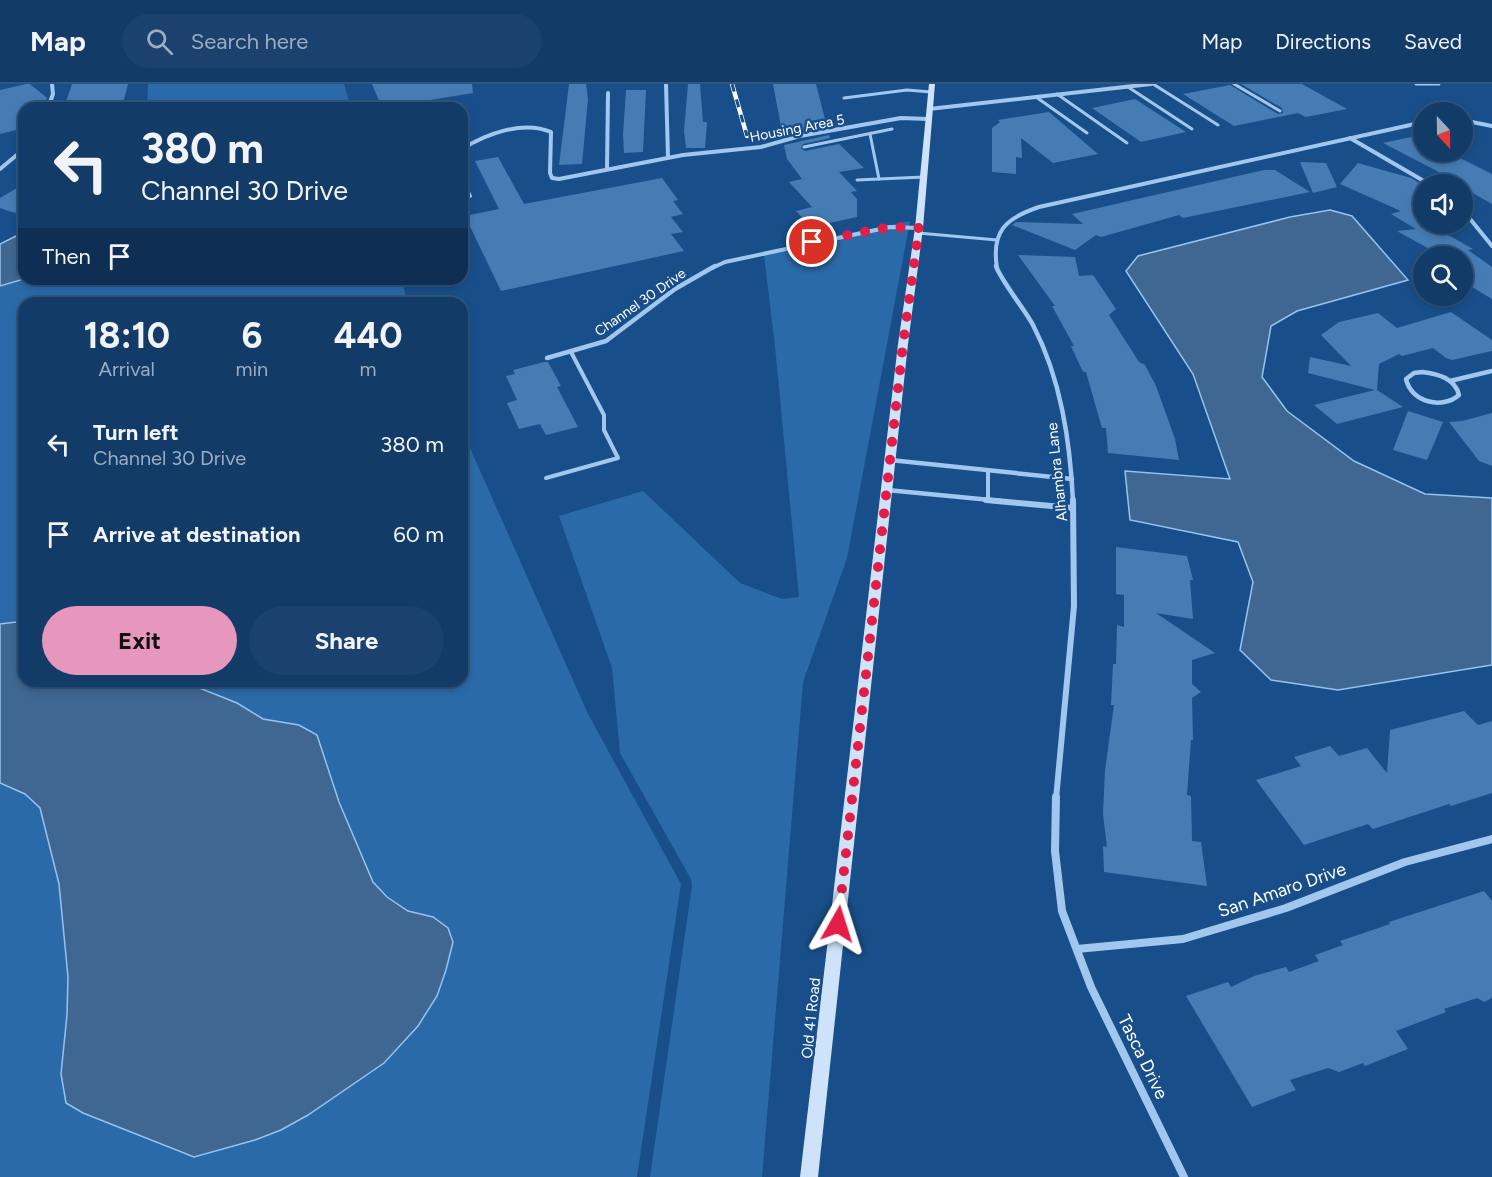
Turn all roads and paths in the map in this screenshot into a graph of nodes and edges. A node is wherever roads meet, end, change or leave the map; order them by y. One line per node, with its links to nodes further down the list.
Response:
1 (52, 84): 13 (street)
2 (666, 84): 30 (street)
3 (1152, 84): 7 (street); 19 (lane)
4 (1234, 84): 15 (lane)
5 (1416, 84): 6 (lane)
6 (1439, 84)
7 (1128, 87): 10 (street); 22 (lane)
8 (932, 88): 12 (lane); 14 (street, Old 41 Road)
9 (608, 93): 32 (street)
10 (1057, 94): 11 (street); 26 (lane)
11 (1036, 97): 14 (street); 23 (lane)
12 (844, 98)
13 (50, 102)
14 (929, 110): 16 (street, Old 41 Road)
15 (1280, 111)
16 (928, 119): 30 (street, Housing Area 5); 36 (street, Old 41 Road)
17 (1473, 122): 20 (street)
18 (1413, 124): 25 (street)
19 (1218, 125)
20 (1492, 126)
21 (892, 129): 24 (lane)
22 (1192, 129)
23 (1087, 133)
24 (870, 134): 28 (lane); 34 (lane)
25 (1349, 138): 33 (street); 41 (street)
26 (1127, 143)
27 (468, 146): 32 (street, Housing Area 5)
28 (804, 147)
29 (18, 154): 31 (street)
30 (669, 157): 32 (street, Housing Area 5)
31 (0, 169)
32 (607, 169)
33 (1413, 175)
34 (879, 178): 35 (lane); 36 (lane)
35 (857, 180)
36 (924, 181): 40 (street, Old 41 Road)
37 (468, 192): 38 (street)
38 (470, 196)
39 (1473, 223): 42 (street)
40 (919, 230): 41 (lane); 43 (street, Channel 30 Drive); 47 (street, Old 41 Road)
41 (996, 240): 50 (street, Alhambra Lane)
42 (1492, 246)
43 (571, 352): 44 (street, Channel 30 Drive); 49 (lane)
44 (547, 358)
45 (1492, 371): 46 (street)
46 (1450, 381): 46 (street)
47 (890, 460): 48 (street); 51 (street, Old 41 Road)
48 (988, 470): 50 (street); 52 (lane)
49 (546, 478)
50 (1072, 478): 53 (street, Alhambra Lane)
51 (886, 490): 52 (street); 56 (street, Old 41 Road)
52 (988, 500): 53 (street)
53 (1073, 508): 55 (street, Alhambra Lane)
54 (1492, 839): 55 (street, San Amaro Drive)
55 (1077, 949): 57 (street, Tasca Drive)
56 (809, 1177)
57 (1184, 1177)

